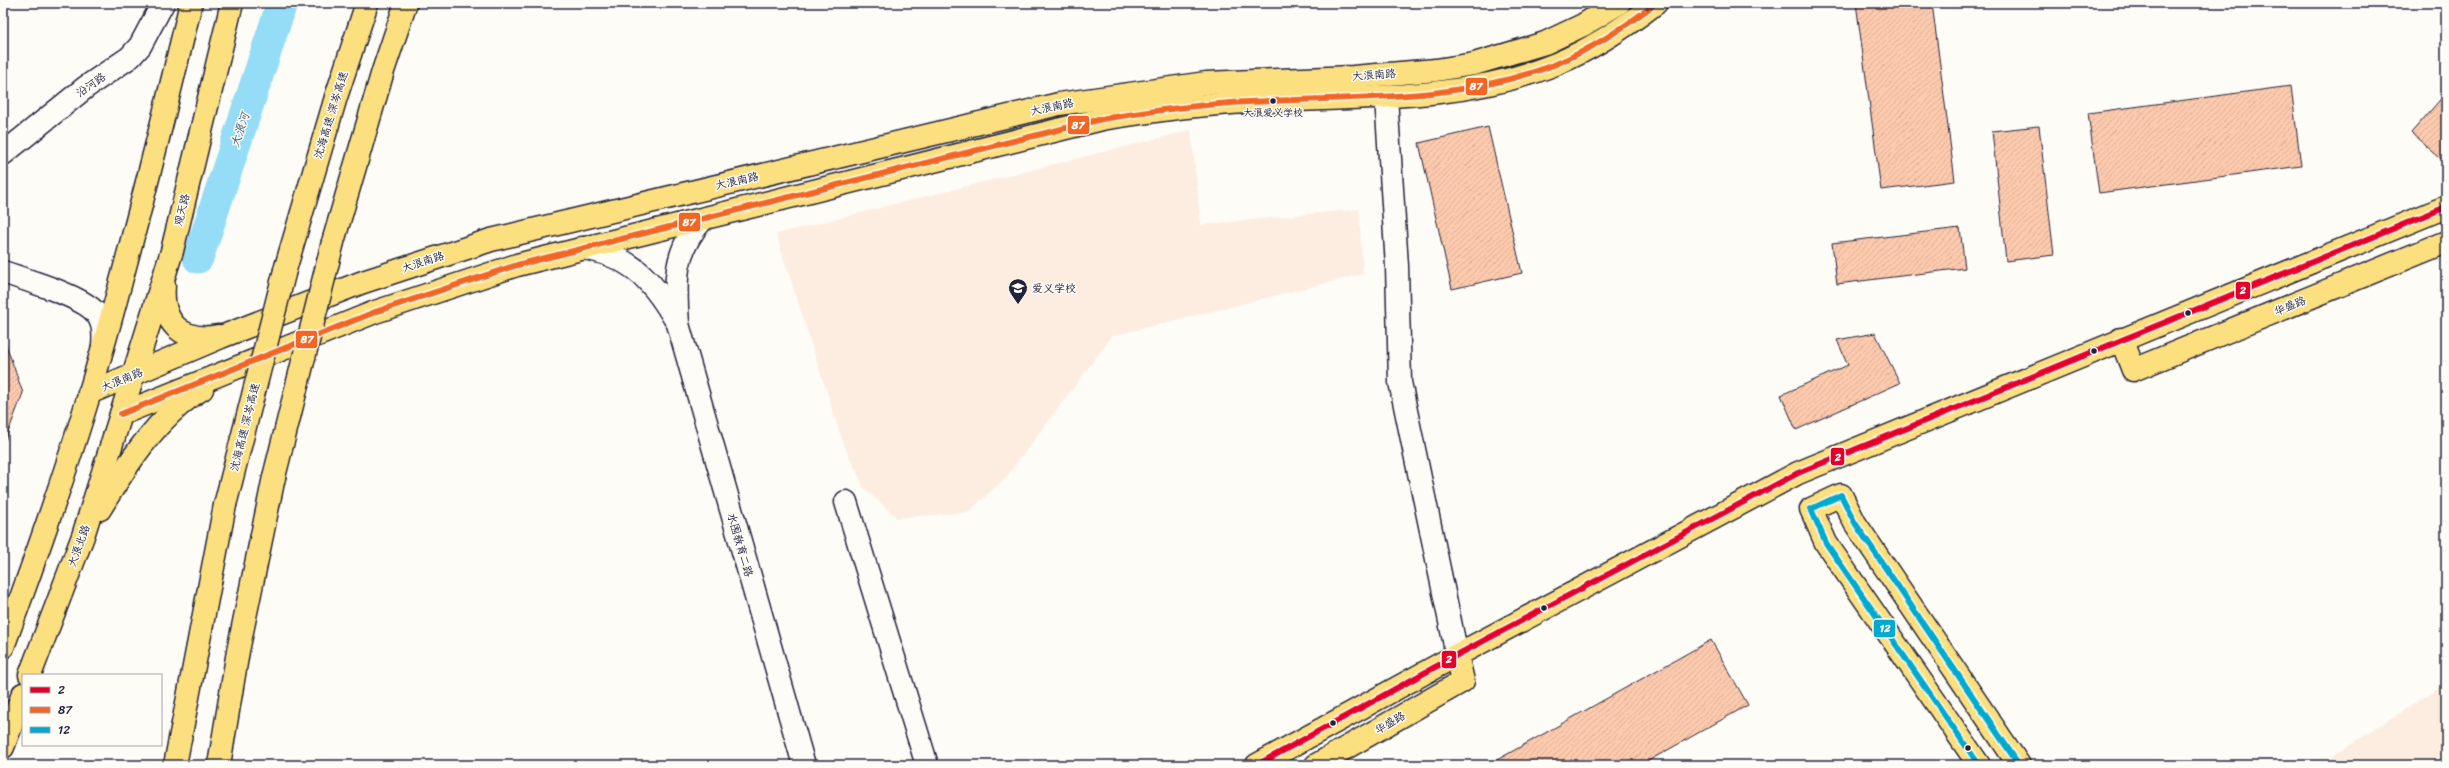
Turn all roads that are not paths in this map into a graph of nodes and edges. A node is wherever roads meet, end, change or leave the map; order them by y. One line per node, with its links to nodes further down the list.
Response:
1 (163, 3): 9 (street, 沿河路)
2 (191, 3): 17 (main road)
3 (232, 3): 15 (main road, 观天路)
4 (367, 3): 35 (main road, 沈海高速 深岑高速, bridge)
5 (406, 3): 36 (main road, bridge)
6 (1619, 3): 13 (main road, 大浪南路)
7 (1656, 3): 8 (main road, 大浪南路)
8 (1386, 97): 11 (main road, 大浪南路); 31 (street)
9 (3, 154)
10 (2446, 207): 22 (main road)
11 (702, 220): 14 (main road, 大浪南路); 20 (street)
12 (2446, 242): 22 (main road, 华盛路)
13 (464, 248): 18 (main road); 21 (main road, 大浪南路)
14 (582, 248): 18 (main road, 大浪南路); 20 (street)
15 (166, 270): 21 (main road); 25 (main road, 观天路)
16 (3, 272): 19 (street)
17 (122, 278): 19 (street); 23 (main road)
18 (474, 279): 24 (main road, 大浪南路)
19 (71, 297): 23 (street)
20 (678, 324): 37 (street, 水围教育二路)
21 (231, 333): 25 (main road, 大浪南路)
22 (2121, 338): 31 (main road)
23 (103, 346): 26 (main road)
24 (236, 368): 27 (main road, 大浪南路); 29 (main road)
25 (133, 376): 26 (main road, 大浪南路); 27 (main road, 观天路)
26 (90, 393): 27 (main road, 大浪南路); 30 (main road)
27 (121, 414): 29 (main road, 大浪北路)
28 (846, 502): 38 (street)
29 (83, 536): 32 (main road, 大浪北路)
30 (3, 647)
31 (1457, 655): 39 (main road); 40 (main road, 华盛路)
32 (30, 674)
33 (22, 697): 34 (main road)
34 (3, 746)
35 (175, 765)
36 (219, 765)
37 (804, 765)
38 (927, 765)
39 (1257, 765)
40 (1316, 765)
41 (1979, 765): 42 (main road)
42 (2019, 765)

